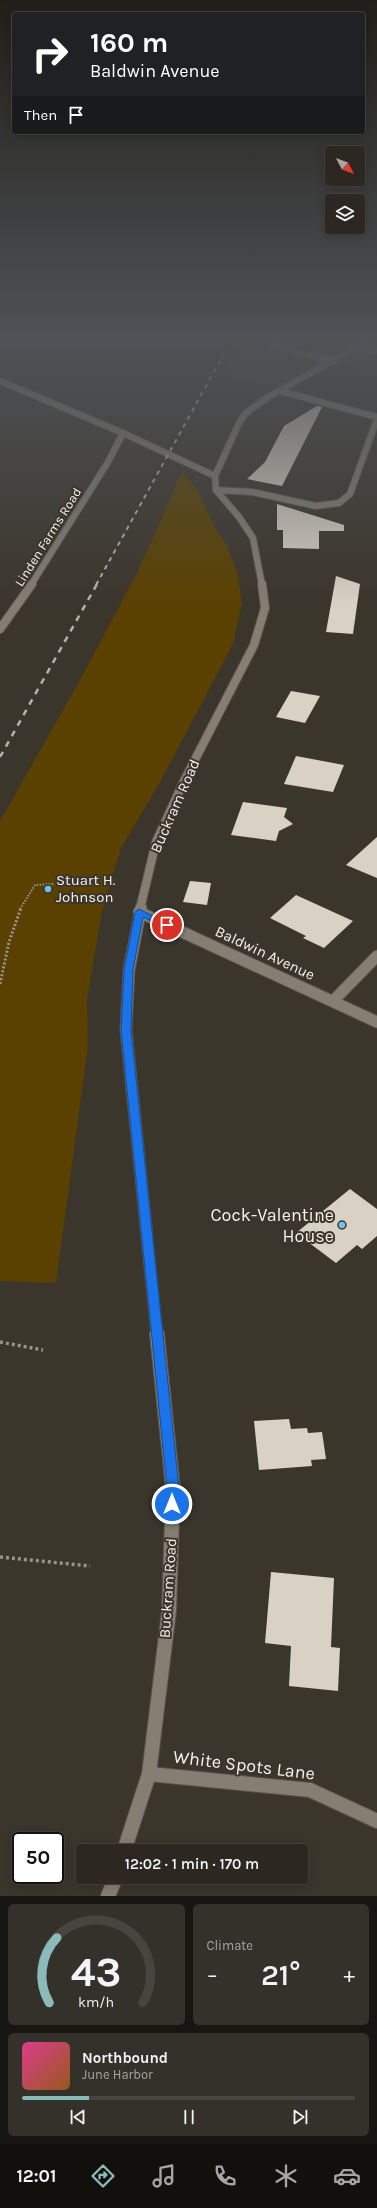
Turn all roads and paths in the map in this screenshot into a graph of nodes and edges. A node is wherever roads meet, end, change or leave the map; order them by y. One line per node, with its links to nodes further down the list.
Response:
1 (110, 427): 4 (main road)
2 (236, 427): 5 (main road)
3 (374, 427): 6 (main road)
4 (123, 433): 5 (main road); 7 (main road, Linden Farms Road)
5 (215, 476): 6 (main road)
6 (216, 490): 9 (main road, Buckram Road)
7 (0, 629)
8 (54, 884): 11 (path)
9 (139, 912): 12 (main road, Baldwin Avenue); 18 (main road, Buckram Road)
10 (377, 956): 12 (main road)
11 (0, 984)
12 (333, 1001): 13 (main road, Baldwin Avenue)
13 (377, 1022)
14 (0, 1342): 15 (path)
15 (43, 1350)
16 (0, 1557): 17 (path)
17 (90, 1566)
18 (149, 1774): 19 (main road, White Spots Lane); 20 (main road, Buckram Road)
19 (377, 1821)
20 (126, 1844)
21 (113, 1884): 22 (main road)
22 (108, 1896)

